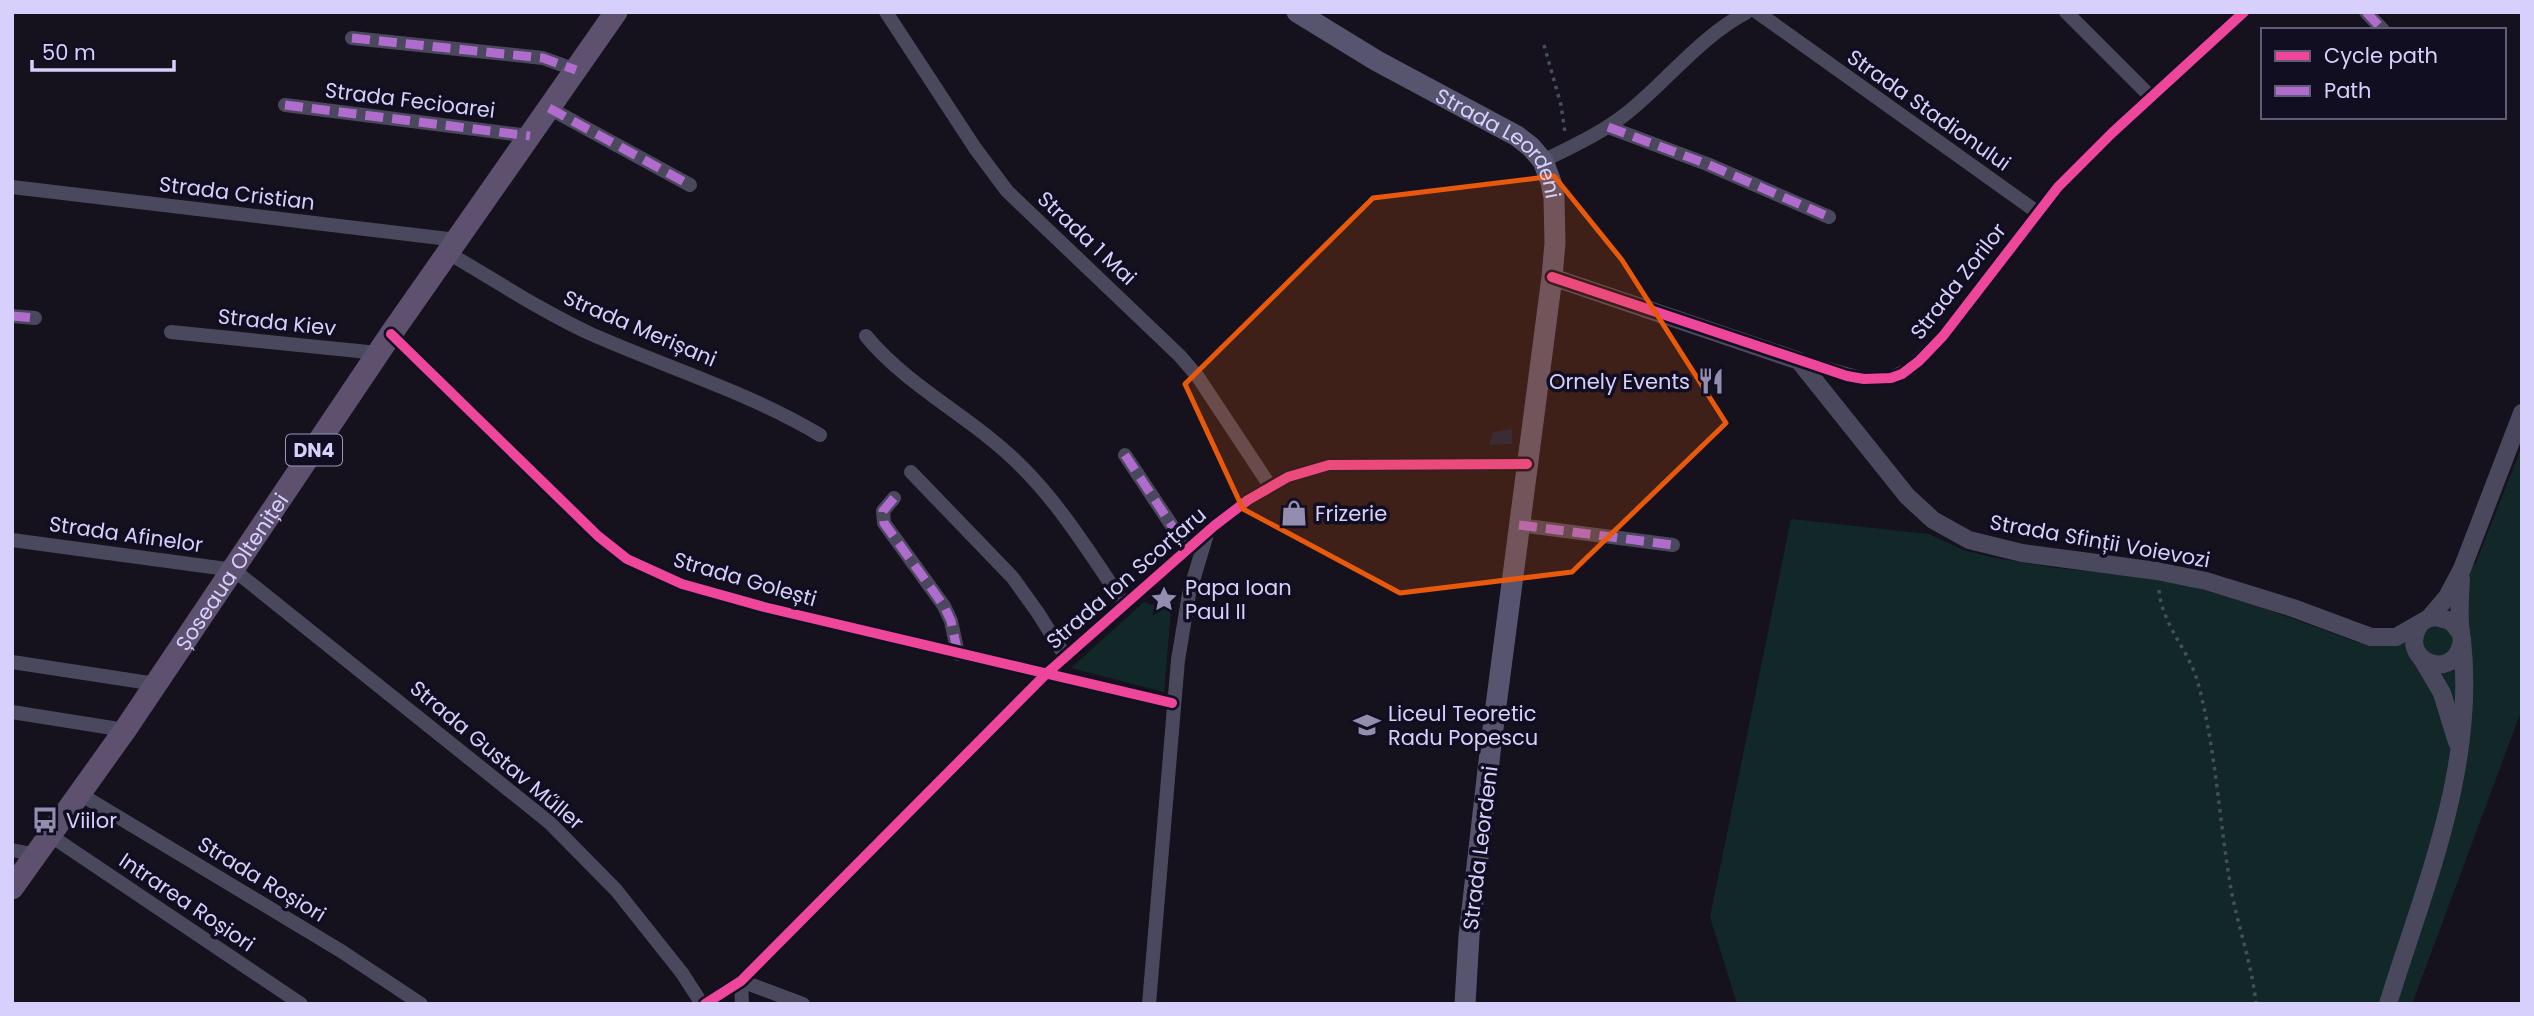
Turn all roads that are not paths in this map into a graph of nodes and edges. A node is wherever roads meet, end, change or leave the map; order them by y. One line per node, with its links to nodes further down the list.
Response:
1 (616, 12): 11 (main road, Șoseaua Olteniței / DN4)
2 (886, 12): 36 (street, Strada 1 Mai)
3 (1297, 12): 17 (main road, Strada Leordeni)
4 (1747, 12): 15 (street)
5 (1757, 12): 20 (street, Strada Stadionului)
6 (2066, 12): 12 (street)
7 (2244, 12): 12 (street, Strada Zorilor)
8 (2366, 12): 9 (street)
9 (2381, 28)
10 (352, 38): 11 (street)
11 (576, 69): 14 (main road, Șoseaua Olteniței / DN4)
12 (2151, 97): 20 (street, Strada Zorilor)
13 (285, 105): 16 (street, Strada Fecioarei)
14 (549, 108): 16 (main road, Șoseaua Olteniței / DN4); 18 (street)
15 (1608, 127): 17 (street); 21 (street)
16 (530, 135): 22 (main road, Șoseaua Olteniței / DN4)
17 (1543, 161): 23 (main road, Strada Leordeni)
18 (690, 185)
19 (12, 187): 22 (street, Strada Cristian)
20 (2037, 212): 30 (street, Strada Zorilor)
21 (1829, 217)
22 (452, 246): 27 (main road, Șoseaua Olteniței / DN4); 32 (street, Strada Merișani)
23 (1552, 277): 30 (street, Strada Zorilor); 34 (main road, Strada Leordeni)
24 (12, 316): 25 (street)
25 (35, 318)
26 (171, 332): 29 (street, Strada Kiev)
27 (391, 334): 29 (main road, Șoseaua Olteniței / DN4); 49 (street, Strada Golești)
28 (866, 336): 45 (street, Strada Ion Scorțaru)
29 (378, 353): 44 (main road, Șoseaua Olteniței / DN4)
30 (1799, 361): 48 (street, Strada Sfinții Voievozi)
31 (2522, 413): 43 (street, Strada Sfinții Voievozi)
32 (820, 435)
33 (1125, 455): 42 (street)
34 (1527, 464): 36 (street, Strada Ion Scorțaru); 38 (main road, Strada Leordeni)
35 (911, 472): 50 (street)
36 (1270, 486): 39 (street, Strada Ion Scorțaru)
37 (894, 498): 49 (street)
38 (1519, 526): 41 (street); 71 (main road, Strada Leordeni)
39 (1208, 532): 42 (street, Strada Ion Scorțaru); 55 (street, Strada Ion Scorțaru)
40 (12, 540): 44 (street, Strada Afinelor)
41 (1673, 545)
42 (1188, 550): 45 (street, Strada Ion Scorțaru)
43 (2462, 569): 46 (street, Strada Sfinții Voievozi); 47 (street)
44 (234, 570): 54 (main road, Șoseaua Olteniței / DN4); 67 (street, Strada Gustav Műller)
45 (1125, 604): 50 (street, Strada Ion Scorțaru)
46 (2425, 621): 47 (street); 48 (street, Strada Sfinții Voievozi); 51 (street)
47 (2461, 636): 51 (street); 58 (street)
48 (2371, 637): 51 (street)
49 (958, 654): 53 (street, Strada Golești)
50 (1065, 656): 53 (street, Strada Ion Scorțaru)
51 (2420, 656): 58 (street)
52 (12, 662): 54 (street)
53 (1046, 674): 55 (street, Strada Golești); 64 (street, Strada Ion Scorțaru)
54 (156, 684): 57 (main road, Șoseaua Olteniței / DN4)
55 (1172, 704): 70 (street)
56 (12, 712): 57 (street)
57 (125, 730): 59 (main road, Șoseaua Olteniței / DN4)
58 (2460, 752): 72 (street)
59 (80, 794): 60 (main road, Șoseaua Olteniței / DN4); 66 (street, Strada Roșiori)
60 (51, 836): 62 (main road, Șoseaua Olteniței / DN4); 65 (street, Intrarea Roșiori)
61 (12, 850): 62 (street)
62 (37, 855): 63 (main road, Șoseaua Olteniței / DN4)
63 (12, 888)
64 (741, 981): 67 (street, Strada Ion Scorțaru); 68 (street); 69 (street)
65 (301, 1003)
66 (421, 1004)
67 (703, 1004)
68 (742, 1004)
69 (803, 1004)
70 (1149, 1004)
71 (1465, 1004)
72 (2388, 1004)

